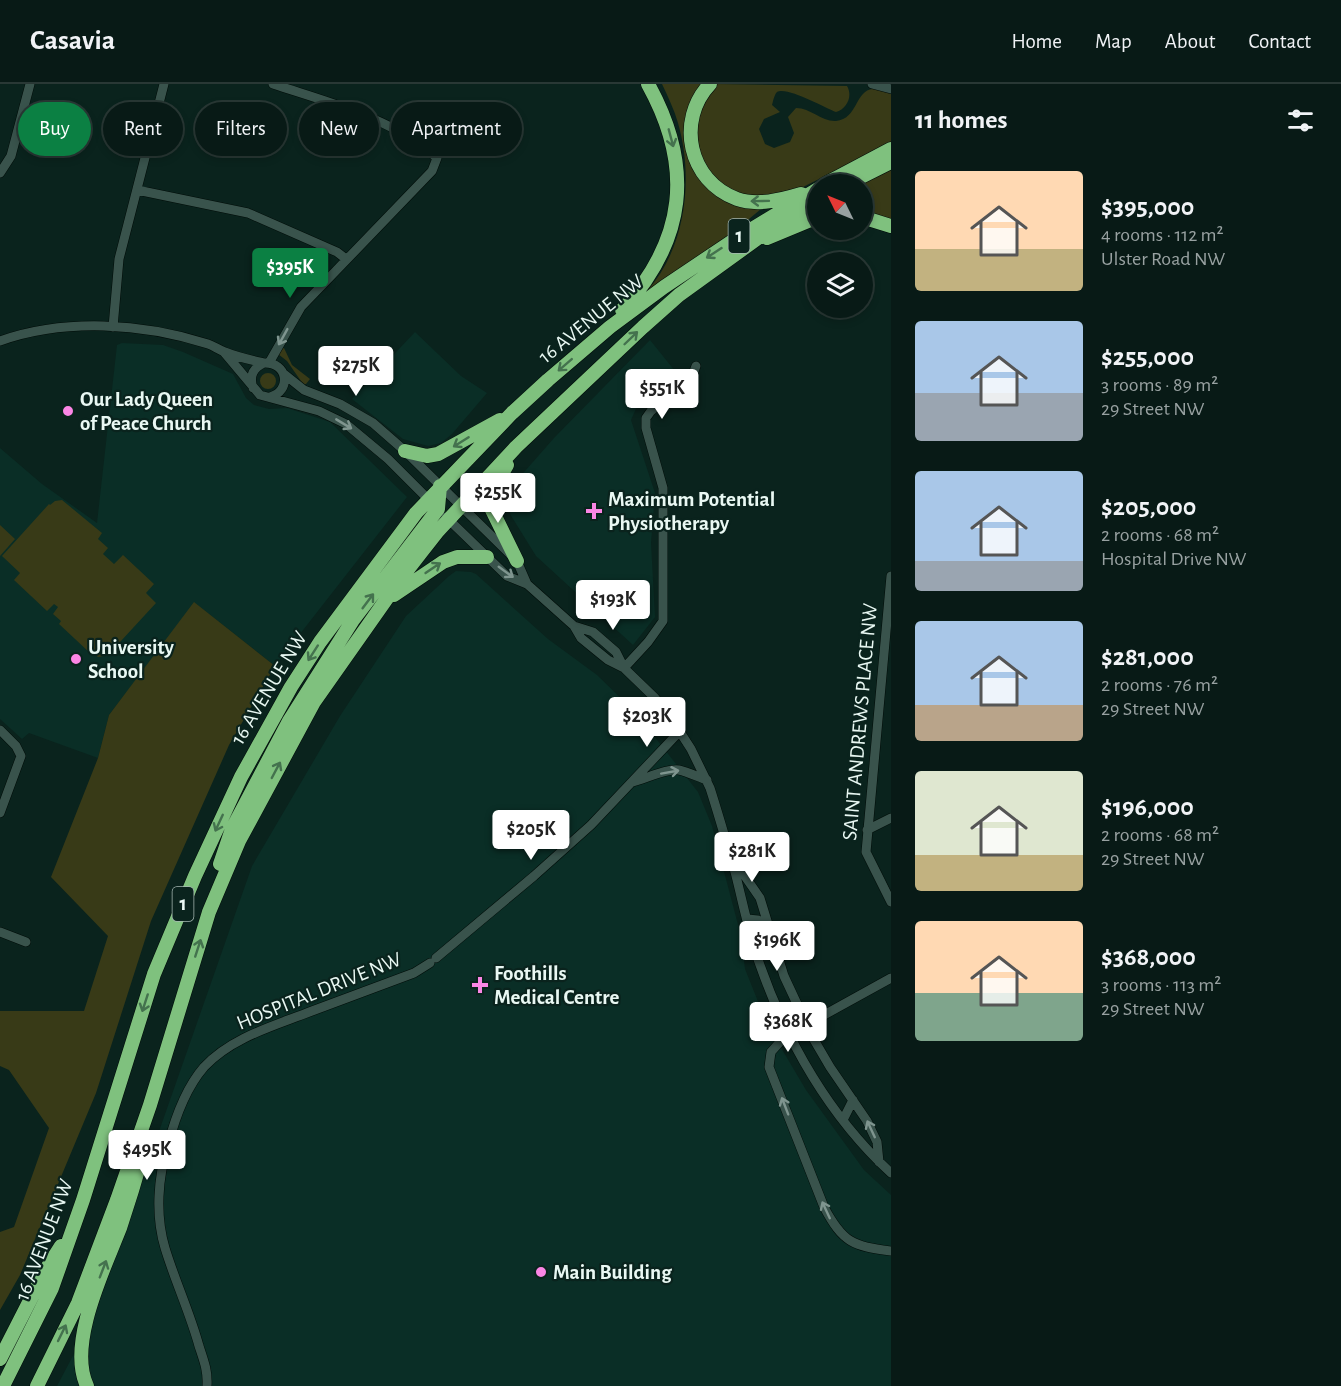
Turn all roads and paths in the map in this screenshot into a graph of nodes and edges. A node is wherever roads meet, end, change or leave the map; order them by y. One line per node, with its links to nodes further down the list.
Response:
1 (30, 84): 10 (street)
2 (164, 84): 13 (street)
3 (273, 84): 21 (street)
4 (648, 84): 23 (highway, one-way to 23)
5 (710, 84): 14 (highway, one-way to 5)
6 (872, 84): 7 (street)
7 (891, 89)
8 (891, 149): 11 (highway)
9 (891, 162): 12 (highway)
10 (0, 173)
11 (844, 174)
12 (867, 174)
13 (137, 190): 21 (street); 22 (street)
14 (807, 192)
15 (807, 195): 23 (highway, 16 AVENUE NW / 1, one-way to 23)
16 (807, 206): 20 (highway, 16 AVENUE NW / 1)
17 (873, 220): 19 (highway)
18 (807, 223): 20 (highway)
19 (891, 226)
20 (740, 249): 32 (highway, 16 AVENUE NW / 1, one-way to 20)
21 (346, 259): 26 (street, one-way to 26)
22 (112, 327): 24 (street); 25 (street)
23 (610, 327): 31 (highway, 16 AVENUE NW / 1, one-way to 31)
24 (0, 341)
25 (224, 352): 26 (street); 29 (street)
26 (267, 363): 28 (street); 29 (street)
27 (696, 366): 44 (street)
28 (284, 374): 30 (street); 33 (street)
29 (253, 388): 30 (street)
30 (270, 397): 35 (street, one-way to 35)
31 (512, 413): 33 (highway, one-way to 33); 34 (highway, 16 AVENUE NW / 1)
32 (516, 447): 36 (highway, 16 AVENUE NW / 1); 39 (highway)
33 (405, 451): 34 (street)
34 (440, 486): 35 (highway, 16 AVENUE NW / 1); 36 (street)
35 (433, 504): 37 (street); 54 (highway, one-way to 35); 67 (highway, 16 AVENUE NW / 1, one-way to 67)
36 (460, 507): 37 (highway, 16 AVENUE NW / 1); 39 (street)
37 (448, 520): 38 (street); 42 (highway, 16 AVENUE NW / 1)
38 (487, 556): 41 (street, one-way to 41); 42 (highway, one-way to 38)
39 (516, 561): 41 (street)
40 (891, 576): 43 (street, SAINT ANDREWS PLACE NW)
41 (527, 584): 44 (street)
42 (372, 618): 54 (highway, 16 AVENUE NW / 1, one-way to 42)
43 (887, 665): 51 (street, SAINT ANDREWS PLACE NW)
44 (624, 668): 46 (street)
45 (0, 730): 49 (street)
46 (680, 731): 47 (street); 48 (street, HOSPITAL DRIVE NW)
47 (707, 780): 48 (street, one-way to 47); 52 (street)
48 (633, 782): 73 (street, HOSPITAL DRIVE NW)
49 (0, 813)
50 (891, 818): 51 (street)
51 (867, 830): 53 (street, SAINT ANDREWS PLACE NW)
52 (730, 854): 55 (street); 56 (street)
53 (891, 902)
54 (209, 912): 63 (highway, 16 AVENUE NW / 1, one-way to 54)
55 (747, 919): 56 (street); 61 (street)
56 (770, 930): 60 (street)
57 (0, 932): 58 (street)
58 (26, 942)
59 (891, 978): 60 (street)
60 (806, 1025): 62 (street)
61 (788, 1033): 64 (street); 68 (street, one-way to 61)
62 (853, 1100): 64 (street); 65 (street, one-way to 62)
63 (150, 1105): 71 (highway, 16 AVENUE NW / 1, one-way to 63); 72 (highway, one-way to 63)
64 (843, 1120): 65 (street)
65 (879, 1162): 66 (street)
66 (891, 1173)
67 (73, 1227): 69 (highway); 70 (highway, 16 AVENUE NW / 1)
68 (891, 1251)
69 (0, 1359)
70 (3, 1386)
71 (37, 1386)
72 (87, 1386)
73 (207, 1386)

